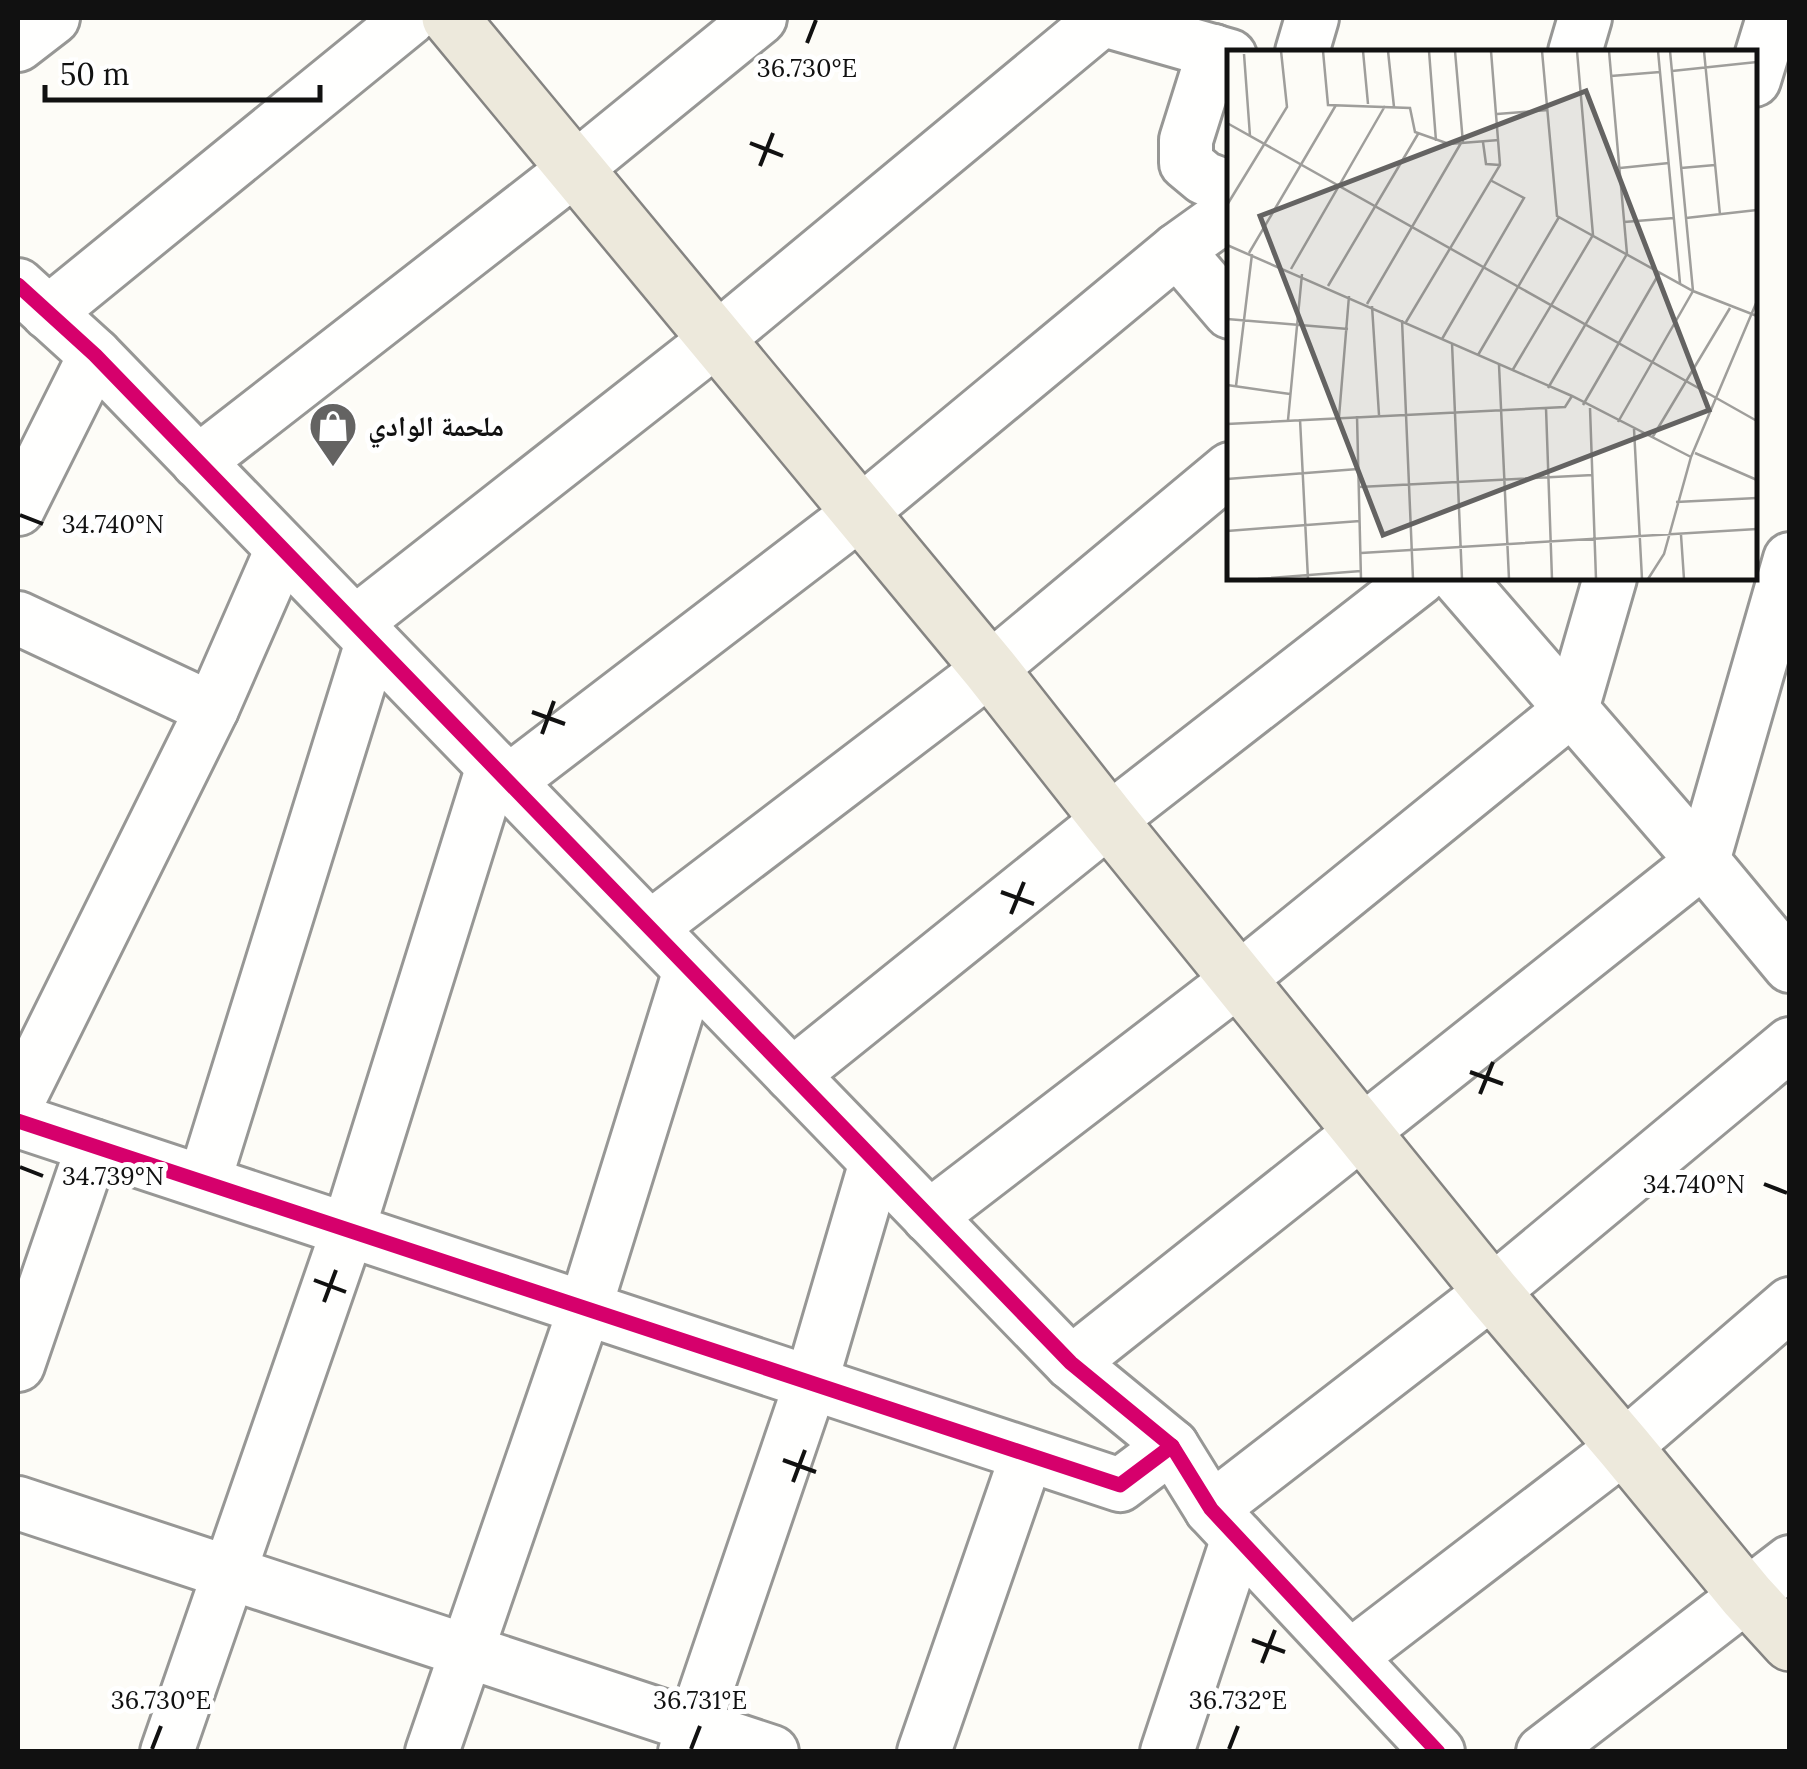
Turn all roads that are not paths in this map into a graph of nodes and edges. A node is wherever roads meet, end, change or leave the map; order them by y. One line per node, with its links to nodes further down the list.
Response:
1 (53, 18): 8 (street)
2 (410, 18): 16 (street)
3 (450, 18): 12 (main road)
4 (760, 18): 12 (street)
5 (1312, 18): 9 (street)
6 (1773, 18): 11 (street)
7 (1109, 19): 10 (street); 18 (street)
8 (18, 45)
9 (1303, 50)
10 (1222, 54): 13 (street)
11 (1757, 70)
12 (576, 168): 18 (main road); 20 (street)
13 (1227, 187)
14 (1227, 214): 15 (street)
15 (1177, 250): 17 (street); 23 (street)
16 (33, 299): 19 (street)
17 (1227, 308)
18 (718, 339): 23 (main road); 30 (street)
19 (95, 355): 20 (street); 22 (street)
20 (198, 462): 24 (street)
21 (1227, 472): 31 (street)
22 (18, 509)
23 (861, 512): 31 (main road); 35 (street)
24 (282, 549): 30 (street); 32 (street)
25 (1790, 559): 34 (street)
26 (1417, 580): 36 (street)
27 (1460, 580): 33 (street)
28 (1609, 580): 33 (street)
29 (18, 618): 32 (street)
30 (363, 632): 35 (street); 49 (street)
31 (990, 669): 36 (main road); 38 (street)
32 (212, 709): 44 (street)
33 (1572, 709): 37 (street); 41 (street)
34 (1769, 709): 37 (street)
35 (500, 774): 38 (street); 51 (street)
36 (1109, 820): 41 (main road); 43 (street)
37 (1703, 861): 39 (street); 46 (street)
38 (650, 928): 40 (street)
39 (1790, 966)
40 (690, 970): 43 (street); 54 (street)
41 (1238, 980): 46 (main road); 50 (street)
42 (1790, 1044): 52 (street)
43 (792, 1075): 48 (street)
44 (18, 1101)
45 (18, 1121): 47 (street)
46 (1364, 1132): 52 (main road); 55 (street)
47 (93, 1146): 49 (street); 56 (street)
48 (876, 1162): 50 (street); 57 (street)
49 (204, 1182): 51 (street)
50 (929, 1217): 55 (street)
51 (348, 1230): 54 (street); 64 (street)
52 (1492, 1292): 59 (main road); 62 (street)
53 (1790, 1304): 59 (street)
54 (585, 1308): 57 (street); 67 (street)
55 (1071, 1363): 58 (street)
56 (18, 1364)
57 (810, 1383): 60 (street); 69 (street)
58 (1172, 1446): 60 (street); 62 (street)
59 (1624, 1447): 65 (main road); 68 (street)
60 (1027, 1455): 74 (street)
61 (18, 1503): 64 (street)
62 (1224, 1524): 68 (street); 75 (street)
63 (1790, 1562): 65 (street)
64 (229, 1573): 67 (street); 71 (street)
65 (1746, 1596): 66 (main road); 76 (street)
66 (1790, 1643)
67 (467, 1651): 69 (street); 72 (street)
68 (1350, 1657): 70 (street)
69 (690, 1739): 73 (street)
70 (1418, 1742)
71 (167, 1752)
72 (432, 1752)
73 (772, 1752)
74 (924, 1752)
75 (1167, 1752)
76 (1543, 1752)

